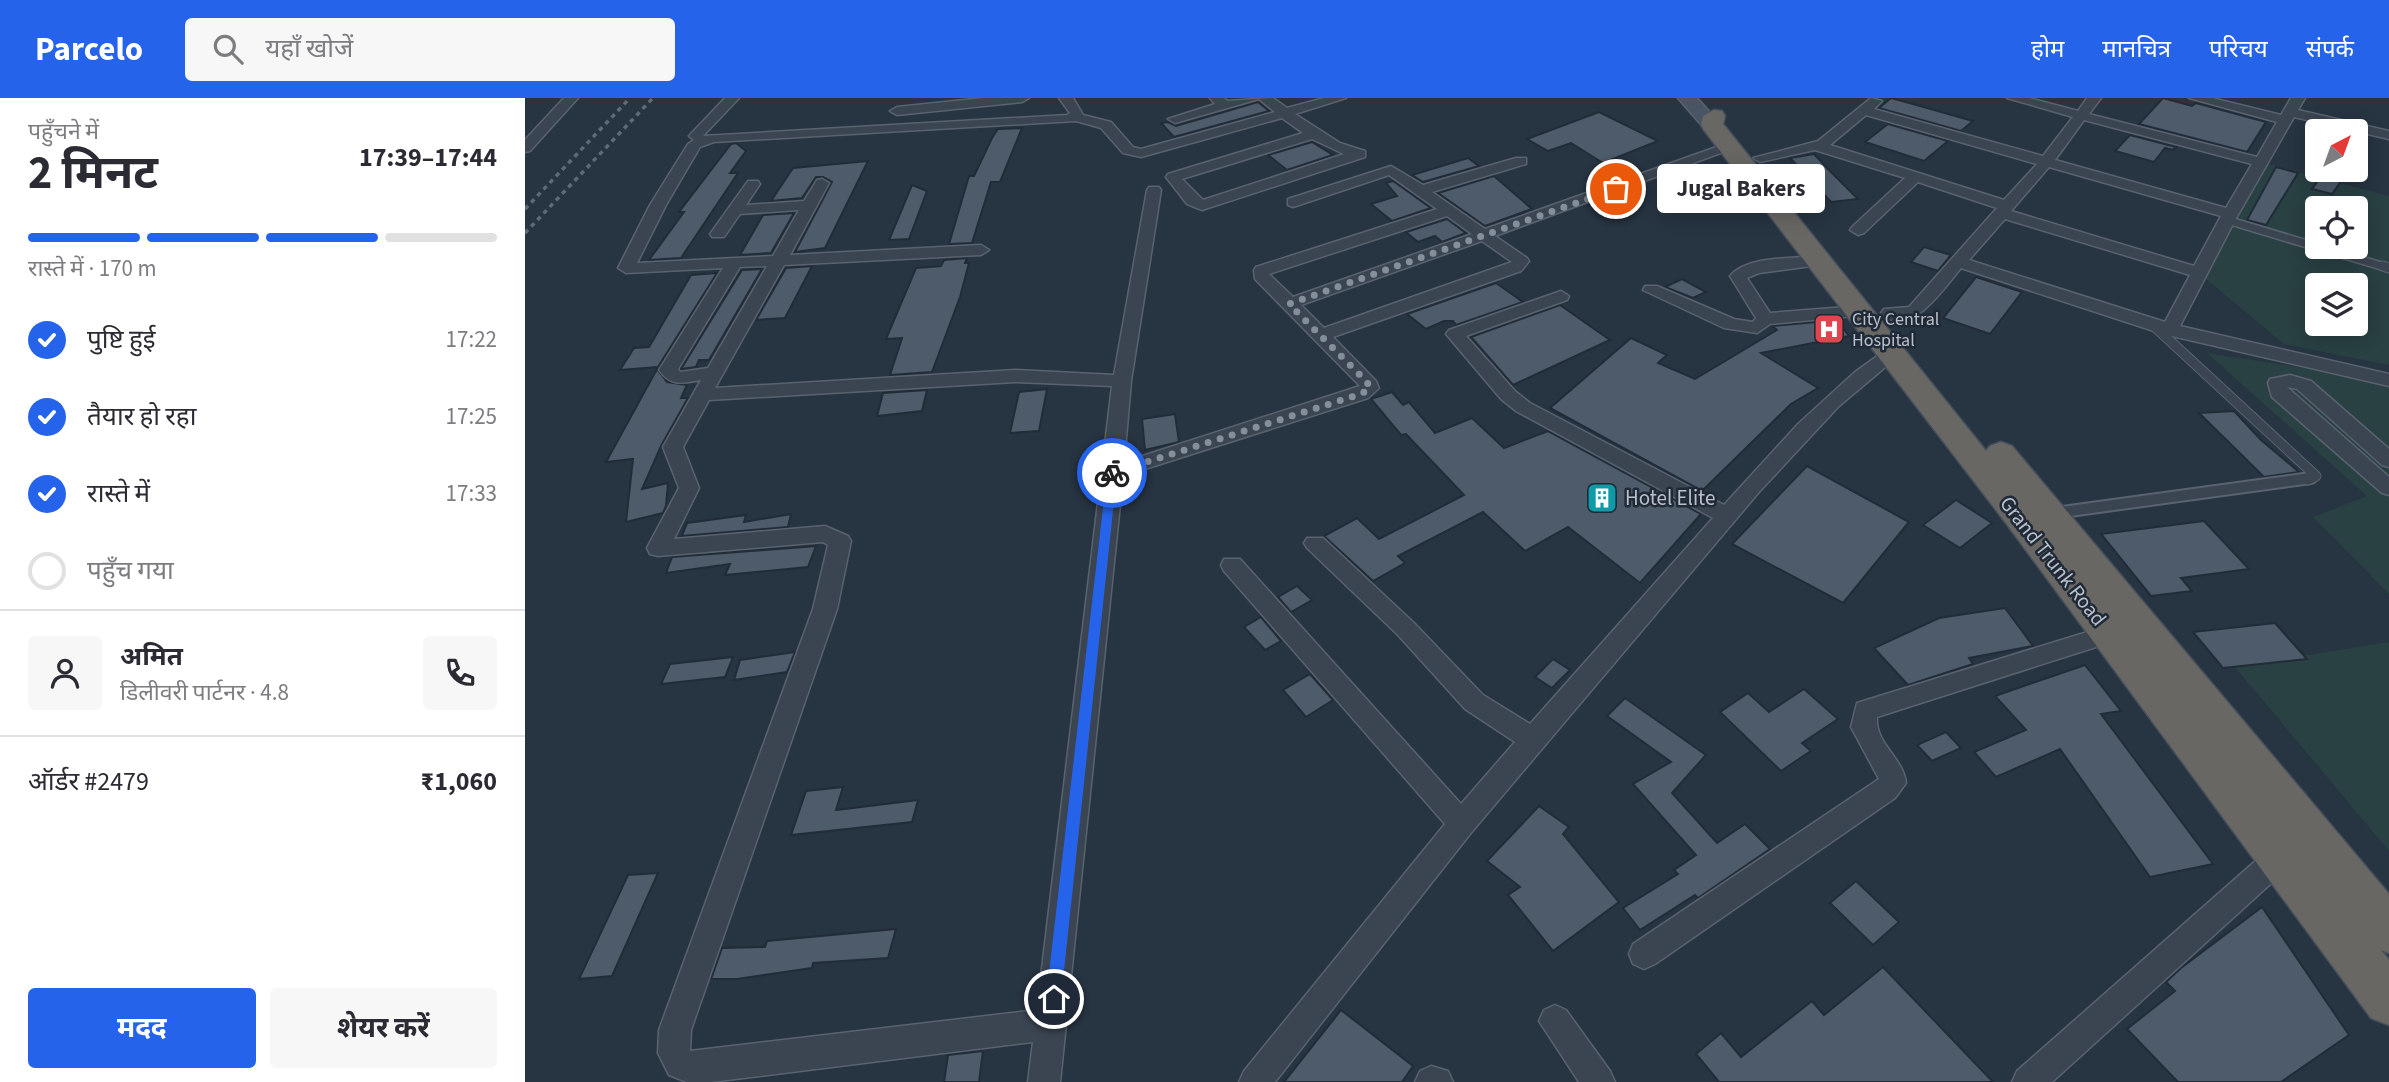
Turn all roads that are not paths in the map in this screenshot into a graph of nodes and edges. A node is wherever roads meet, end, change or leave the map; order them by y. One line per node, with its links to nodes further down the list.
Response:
1 (571, 98): 27 (street)
2 (732, 98): 25 (street)
3 (1022, 98): 15 (street)
4 (1066, 98): 20 (street)
5 (1254, 98): 14 (street)
6 (1265, 98): 18 (street)
7 (1339, 98): 18 (street)
8 (1686, 98): 22 (main road)
9 (1700, 98): 22 (highway)
10 (1879, 98): 16 (street)
11 (2014, 98): 19 (street)
12 (2095, 98): 19 (street)
13 (2196, 98): 17 (street)
14 (1221, 102): 21 (street)
15 (897, 110)
16 (1864, 110): 26 (street); 29 (street)
17 (2291, 110): 24 (street); 30 (street)
18 (1285, 114): 20 (street); 23 (street)
19 (2080, 115): 29 (street); 30 (street)
20 (1076, 117): 49 (street)
21 (1175, 119)
22 (1726, 128): 26 (street); 44 (street); 54 (highway, Grand Trunk Road); 54 (highway, Grand Trunk Road)
23 (1315, 134): 23 (street)
24 (2389, 135)
25 (696, 136)
26 (1817, 146): 31 (street)
27 (525, 148)
28 (1521, 161): 35 (street)
29 (2047, 161): 38 (street); 41 (street)
30 (2260, 162): 41 (street)
31 (1915, 177): 38 (street); 42 (street)
32 (822, 183): 37 (street)
33 (753, 184): 39 (street)
34 (1154, 190): 62 (street)
35 (1419, 191): 36 (street); 40 (street)
36 (1293, 202)
37 (809, 205): 39 (street); 48 (street)
38 (2004, 209): 50 (street); 52 (street)
39 (734, 210): 43 (street)
40 (1447, 211): 44 (street); 56 (street)
41 (2229, 217): 45 (lane); 52 (street)
42 (1858, 230)
43 (718, 234)
44 (1481, 236): 56 (street); 59 (street)
45 (2305, 243)
46 (981, 250): 48 (street)
47 (2358, 259): 51 (lane)
48 (778, 260): 49 (street); 63 (street)
49 (735, 262): 63 (street)
50 (1958, 262): 54 (street); 58 (street)
51 (2389, 268)
52 (2199, 273): 58 (street)
53 (1651, 290): 57 (street)
54 (1851, 292): 57 (street); 57 (street); 60 (highway, Grand Trunk Road); 67 (highway, Grand Trunk Road)
55 (1561, 296): 68 (street)
56 (1289, 304): 59 (street)
57 (1765, 319)
58 (2161, 327): 61 (street); 67 (lane)
59 (1319, 336): 65 (street)
60 (1893, 353): 68 (street); 71 (highway, Grand Trunk Road)
61 (2389, 380)
62 (1122, 382): 63 (street); 65 (street)
63 (708, 384): 80 (street)
64 (2389, 460): 66 (street)
65 (1112, 471): 79 (street)
66 (2389, 488)
67 (2051, 513): 75 (highway, Grand Trunk Road)
68 (1728, 517): 72 (street)
69 (1315, 544): 72 (street)
70 (1232, 565): 73 (street)
71 (2110, 634): 74 (highway, Grand Trunk Road); 76 (street)
72 (1532, 739): 73 (street)
73 (1461, 823): 82 (street)
74 (2279, 859): 77 (highway, Grand Trunk Road); 86 (street)
75 (2389, 930)
76 (1644, 954)
77 (2389, 1000)
78 (1555, 1021): 85 (street)
79 (1051, 1024): 80 (street); 81 (street)
80 (677, 1073)
81 (1045, 1082)
82 (1255, 1082)
83 (1431, 1082): 84 (street)
84 (1437, 1082)
85 (1598, 1082)
86 (2028, 1082)

